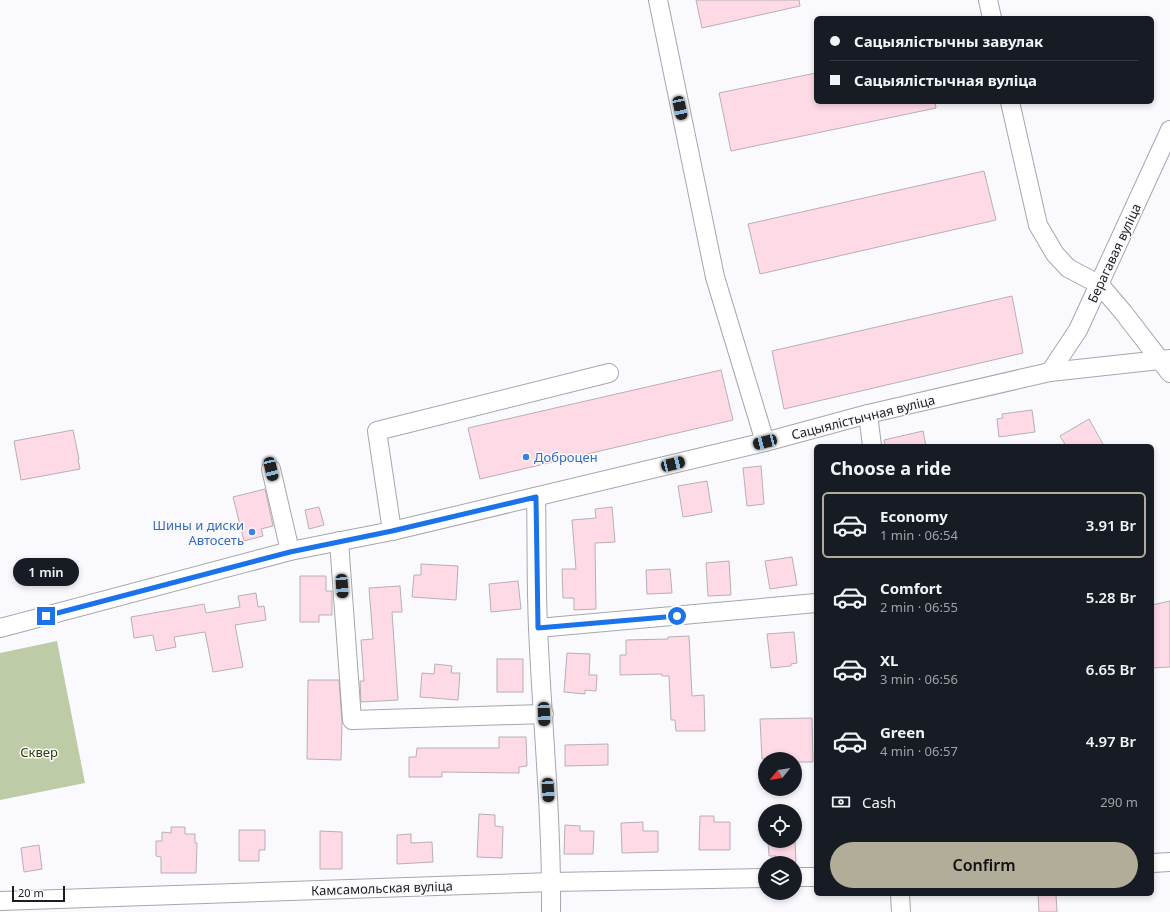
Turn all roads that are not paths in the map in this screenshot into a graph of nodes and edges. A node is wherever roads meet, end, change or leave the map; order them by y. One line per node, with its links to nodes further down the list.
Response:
1 (658, 0): 11 (street)
2 (988, 0): 3 (street)
3 (992, 16)
4 (1010, 104): 6 (street)
5 (1170, 130): 6 (street, Берагавая вуліца)
6 (1100, 285): 7 (street); 8 (street, Берагавая вуліца)
7 (1167, 364): 8 (street, Сацыялістычная вуліца)
8 (1050, 372): 10 (street, Сацыялістычная вуліца)
9 (609, 373): 15 (street)
10 (868, 414): 11 (street, Сацыялістычная вуліца); 12 (street)
11 (765, 442): 14 (street, Сацыялістычная вуліца)
12 (872, 444)
13 (271, 469): 17 (street)
14 (536, 497): 15 (street, Сацыялістычная вуліца); 20 (street)
15 (392, 531): 16 (street, Сацыялістычная вуліца)
16 (340, 541): 17 (street, Сацыялістычная вуліца); 21 (street)
17 (290, 552): 19 (street, Сацыялістычная вуліца)
18 (814, 604): 20 (street)
19 (0, 628)
20 (538, 628): 21 (street)
21 (544, 714): 27 (street)
22 (1170, 862): 23 (street)
23 (1154, 863)
24 (814, 877): 26 (street)
25 (758, 878): 27 (street, Камсамольская вуліца)
26 (802, 878)
27 (552, 882): 29 (street, Камсамольская вуліца); 30 (street)
28 (900, 896): 31 (street)
29 (0, 901)
30 (551, 912)
31 (901, 912)

